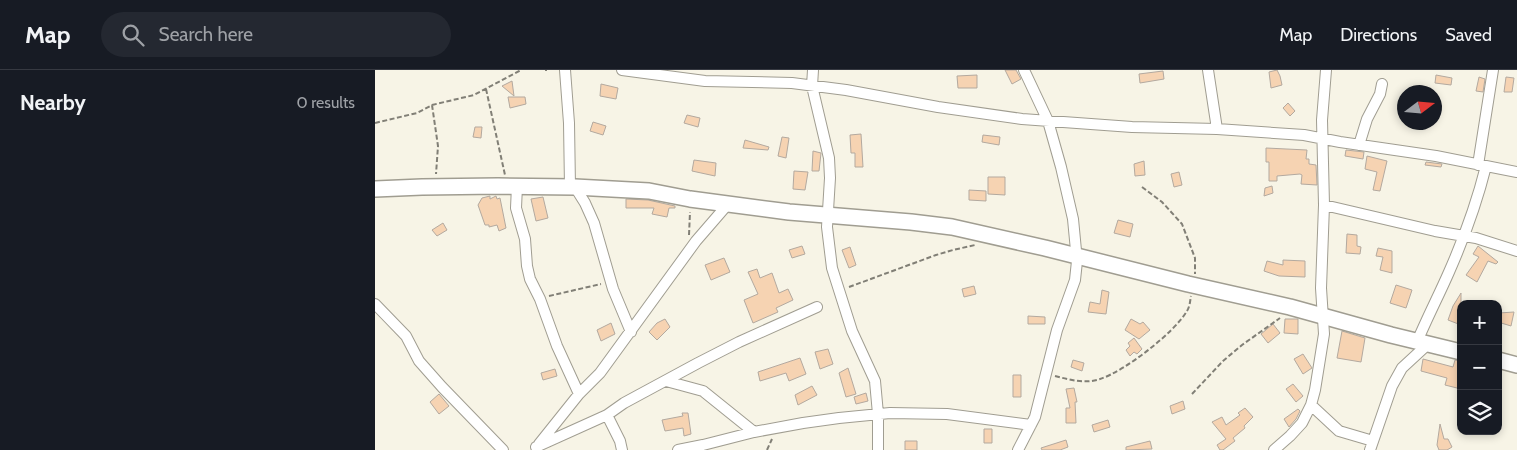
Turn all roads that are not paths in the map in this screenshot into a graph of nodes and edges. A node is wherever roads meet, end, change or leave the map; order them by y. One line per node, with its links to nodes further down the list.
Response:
1 (565, 70): 17 (street)
2 (622, 70): 9 (street)
3 (813, 70): 9 (street)
4 (1024, 70): 10 (street)
5 (1208, 70): 11 (street)
6 (1326, 70): 12 (street)
7 (1493, 70): 14 (street)
8 (1382, 84): 13 (street)
9 (812, 86): 10 (street); 21 (street)
10 (1048, 121): 11 (street); 24 (street)
11 (1217, 128): 12 (street)
12 (1323, 139): 13 (street); 20 (street)
13 (1359, 145): 14 (street)
14 (1482, 166): 15 (street); 22 (street)
15 (1517, 172)
16 (512, 186): 17 (street); 18 (street); 34 (street)
17 (573, 187): 19 (street); 28 (street)
18 (376, 191)
19 (728, 204): 21 (street); 28 (street)
20 (1324, 205): 22 (street); 27 (street)
21 (828, 216): 24 (street); 36 (street)
22 (1464, 235): 23 (street); 29 (street)
23 (1517, 251)
24 (1076, 256): 27 (street); 38 (street)
25 (375, 304): 42 (street)
26 (817, 307): 33 (street)
27 (1322, 314): 29 (street); 35 (street)
28 (631, 332): 34 (street)
29 (1423, 343): 30 (street); 40 (street)
30 (1457, 351)
31 (1502, 361): 32 (street)
32 (1517, 365)
33 (666, 381): 37 (street); 39 (street)
34 (579, 394): 41 (street)
35 (1311, 405): 40 (street); 47 (street)
36 (879, 414): 38 (street); 39 (street); 45 (street)
37 (607, 415): 41 (street); 43 (street)
38 (1031, 425): 46 (street)
39 (754, 432): 44 (street)
40 (1371, 445)
41 (535, 449)
42 (503, 450)
43 (622, 450)
44 (677, 450)
45 (878, 450)
46 (1018, 450)
47 (1274, 450)

